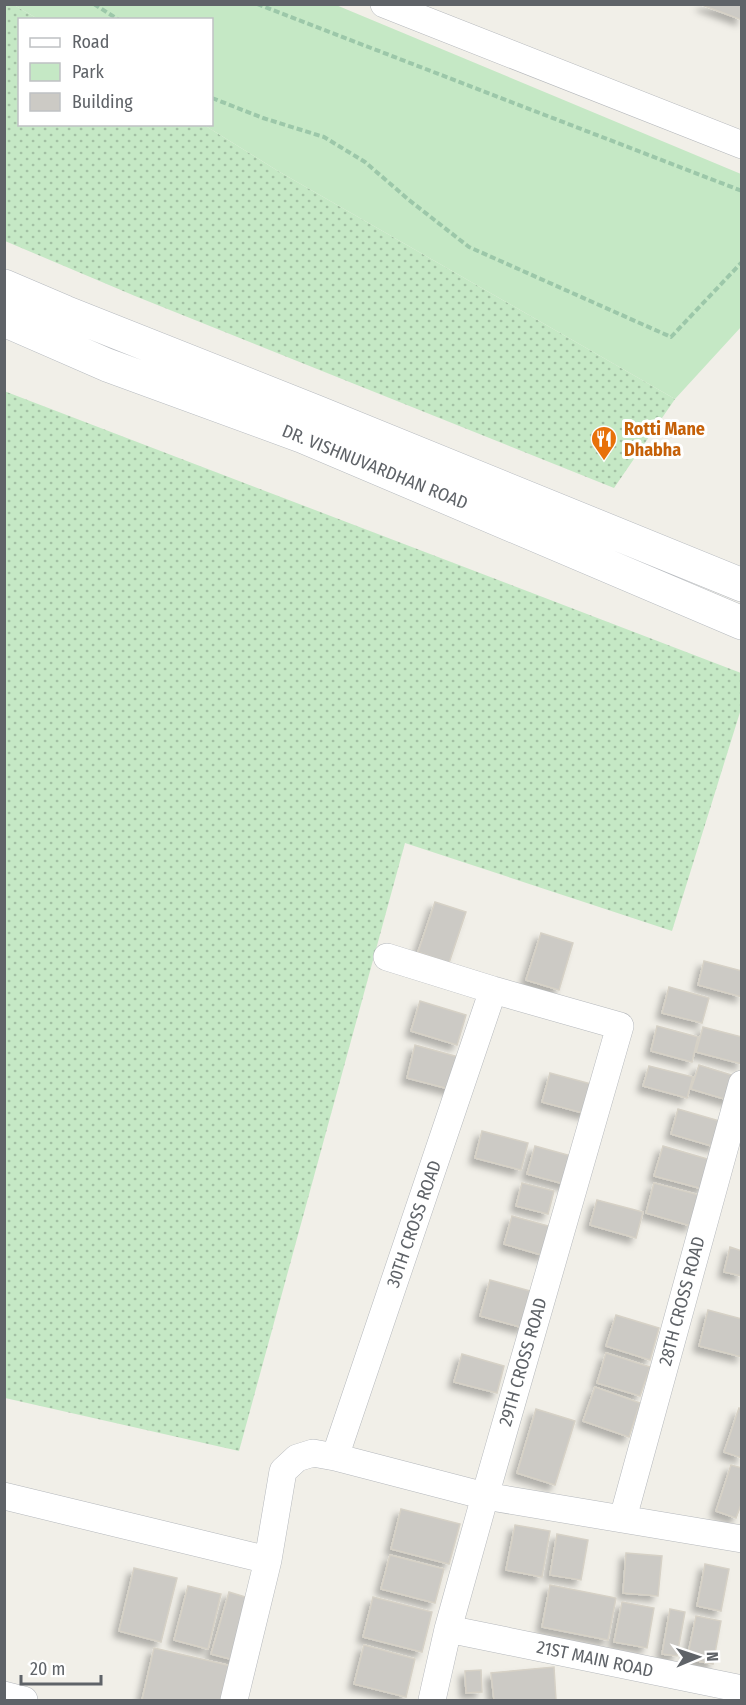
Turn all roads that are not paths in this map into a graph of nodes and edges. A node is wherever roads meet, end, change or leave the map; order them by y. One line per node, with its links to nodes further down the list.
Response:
1 (384, 4): 2 (street)
2 (741, 145)
3 (4, 285): 5 (main road, DR. VISHNUVARDHAN ROAD)
4 (4, 320): 6 (main road, DR. VISHNUVARDHAN ROAD)
5 (741, 585)
6 (741, 623)
7 (387, 957): 8 (street)
8 (493, 990): 10 (street, 30TH CROSS ROAD); 12 (street, 29TH CROSS ROAD)
9 (741, 1084): 13 (street, 28TH CROSS ROAD)
10 (335, 1457): 12 (street); 15 (street)
11 (4, 1496): 15 (street)
12 (485, 1496): 13 (street); 16 (street, 29TH CROSS ROAD)
13 (623, 1518): 14 (street)
14 (741, 1539)
15 (268, 1560): 20 (street)
16 (448, 1629): 17 (street, 21ST MAIN ROAD); 21 (street, 29TH CROSS ROAD)
17 (741, 1689)
18 (4, 1695): 19 (street)
19 (24, 1701)
20 (234, 1701)
21 (432, 1701)

